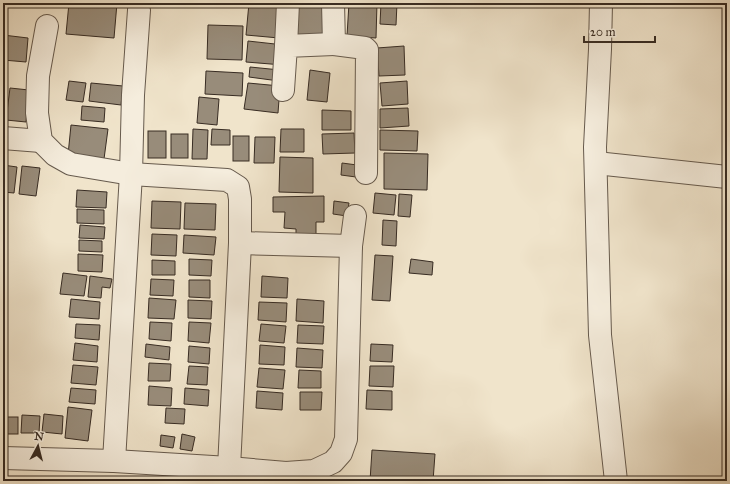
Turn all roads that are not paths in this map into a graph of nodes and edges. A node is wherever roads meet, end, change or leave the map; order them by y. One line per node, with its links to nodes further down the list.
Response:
1 (288, 3): 7 (street)
2 (333, 3): 6 (street)
3 (601, 3): 11 (street)
4 (140, 10): 13 (street)
5 (47, 26): 10 (street)
6 (334, 44): 7 (street); 12 (street)
7 (286, 46): 8 (street)
8 (283, 90)
9 (3, 138): 10 (street)
10 (41, 141): 13 (street)
11 (596, 163): 14 (street); 21 (street)
12 (366, 173)
13 (131, 174): 16 (street); 19 (street)
14 (727, 177)
15 (354, 216): 17 (street)
16 (240, 243): 17 (street); 20 (street)
17 (351, 246): 20 (street)
18 (3, 458): 19 (street)
19 (114, 461): 20 (street)
20 (229, 468)
21 (616, 481)

